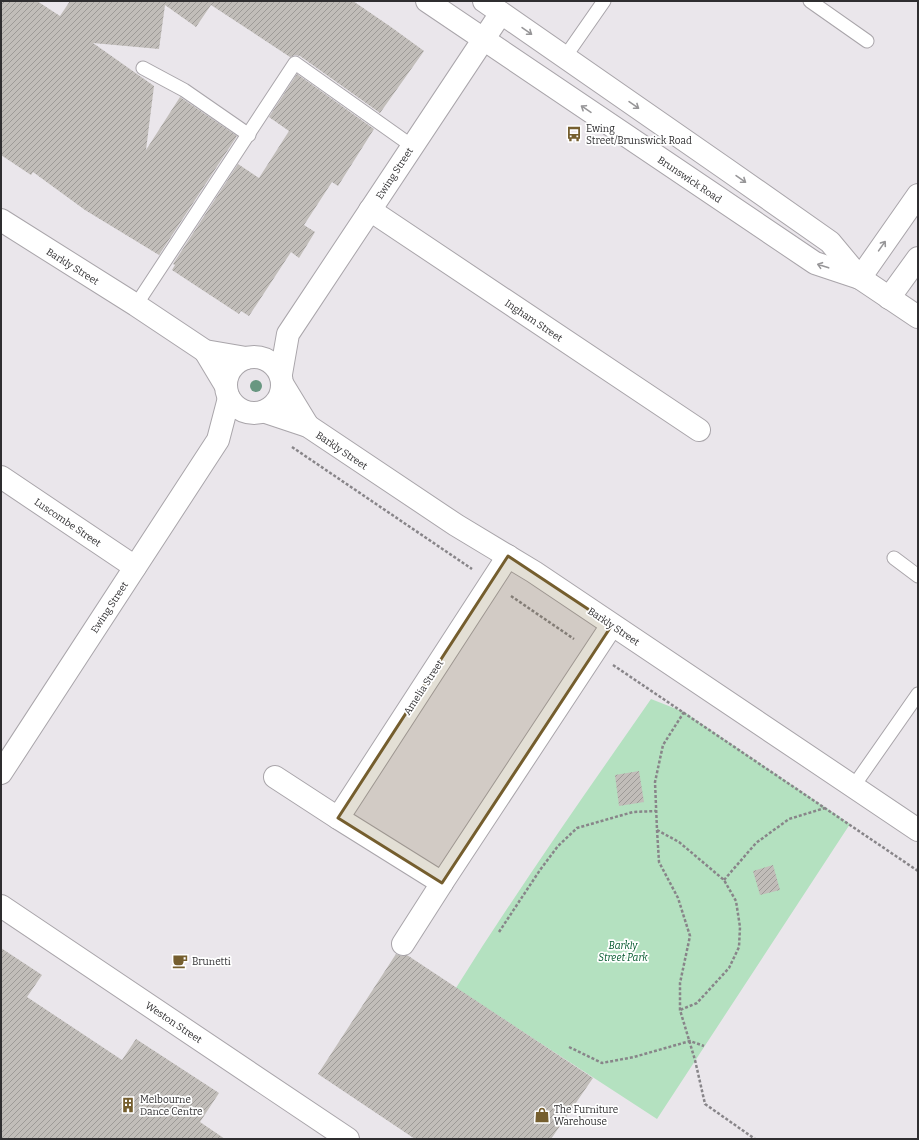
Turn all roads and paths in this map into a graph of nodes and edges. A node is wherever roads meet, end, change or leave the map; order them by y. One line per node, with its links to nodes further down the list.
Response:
1 (427, 1): 5 (street, Brunswick Road)
2 (604, 1): 7 (lane)
3 (810, 1): 6 (lane)
4 (492, 7): 5 (street, Ewing Street); 7 (street, Brunswick Road, one-way to 7)
5 (484, 39): 10 (street, Ewing Street); 15 (street, Brunswick Road, one-way to 5)
6 (867, 41)
7 (565, 57): 15 (street, Brunswick Road, one-way to 15)
8 (144, 68): 9 (lane)
9 (249, 135): 10 (lane); 17 (lane)
10 (412, 146): 12 (street, Ewing Street)
11 (918, 195): 15 (street, one-way to 11)
12 (370, 210): 19 (street, Ewing Street); 26 (street, Ingham Street)
13 (1, 220): 17 (street, Barkly Street)
14 (918, 258): 16 (street)
15 (860, 278): 16 (street, Brunswick Road)
16 (889, 298): 18 (street, Brunswick Road)
17 (136, 305): 20 (street, Barkly Street)
18 (918, 317)
19 (288, 334): 21 (street, Ewing Street); 22 (street, Ewing Street)
20 (205, 351): 21 (street, Barkly Street); 23 (street, Barkly Street)
21 (250, 358): 22 (street); 23 (street)
22 (282, 380): 24 (street); 25 (street, Barkly Street)
23 (227, 392): 24 (street); 27 (street, Ewing Street)
24 (260, 413): 25 (street, Barkly Street); 27 (street, Ewing Street)
25 (308, 426): 29 (street, Barkly Street)
26 (699, 430)
27 (218, 440): 31 (street, Ewing Street)
28 (1, 477): 31 (street, Luscombe Street)
29 (508, 556): 33 (street, Barkly Street); 41 (street, Amelia Street)
30 (894, 558): 32 (lane)
31 (135, 567): 36 (street, Ewing Street)
32 (918, 576)
33 (612, 625): 38 (street, Barkly Street); 45 (street)
34 (918, 694): 38 (lane)
35 (684, 712): 40 (path)
36 (1, 773)
37 (275, 776): 41 (street)
38 (853, 786): 43 (street, Barkly Street)
39 (825, 808): 44 (path)
40 (656, 811): 42 (path); 47 (path)
41 (338, 818): 45 (street)
42 (657, 830): 44 (path); 49 (path)
43 (918, 830)
44 (724, 880): 49 (path)
45 (442, 884): 48 (street)
46 (1, 906): 53 (street, Weston Street)
47 (499, 932)
48 (403, 944)
49 (680, 1010): 50 (path)
50 (690, 1041): 51 (path); 52 (path); 54 (path)
51 (704, 1046)
52 (569, 1047)
53 (348, 1139)
54 (755, 1139)

